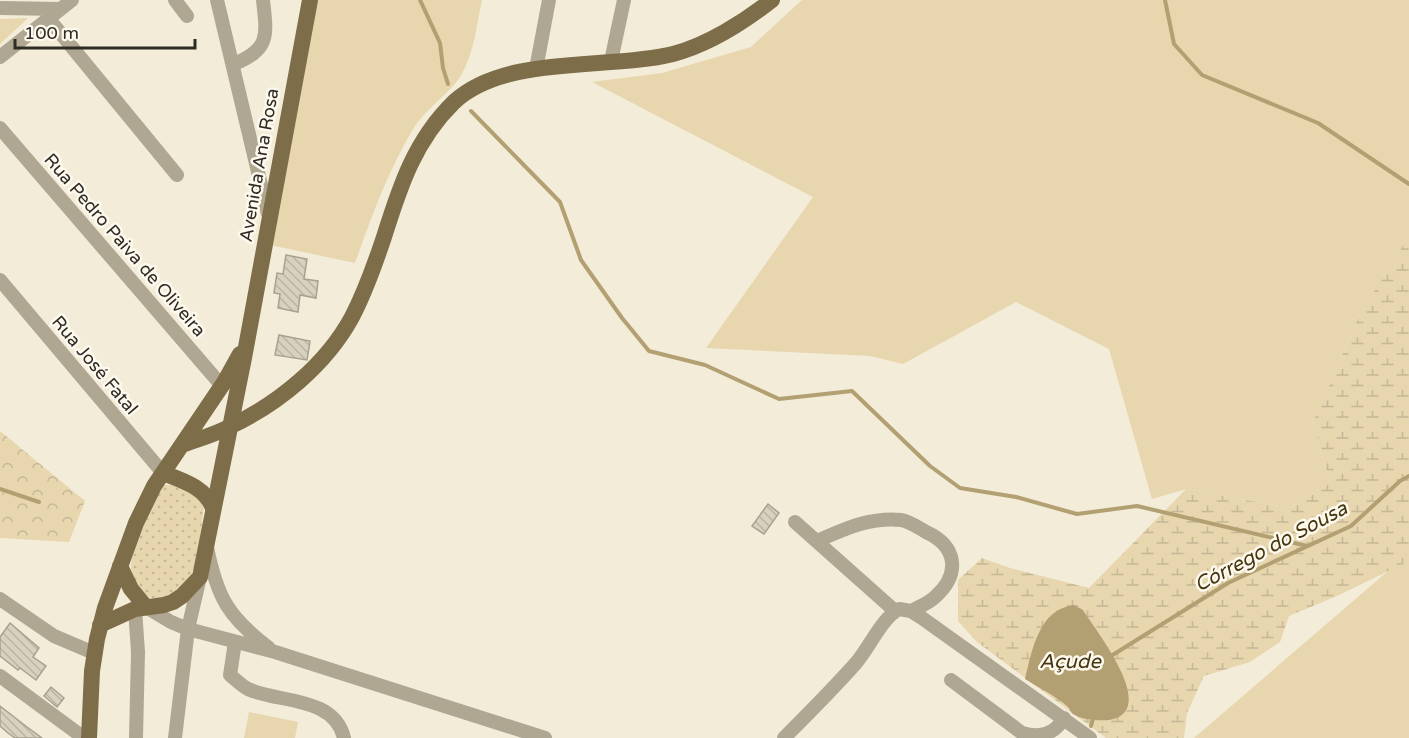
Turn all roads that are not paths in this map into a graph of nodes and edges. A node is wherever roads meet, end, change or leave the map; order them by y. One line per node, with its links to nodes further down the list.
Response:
1 (72, 0): 10 (street)
2 (175, 0): 11 (street)
3 (217, 0): 15 (street)
4 (263, 0): 15 (street)
5 (310, 0): 19 (main road, Avenida Ana Rosa)
6 (549, 0): 16 (street)
7 (624, 0): 14 (street)
8 (772, 0): 14 (main road)
9 (0, 8): 10 (street)
10 (60, 9): 12 (street)
11 (187, 16)
12 (48, 18): 13 (street); 18 (street)
13 (0, 57)
14 (611, 61): 16 (main road)
15 (234, 64): 19 (street)
16 (536, 69): 23 (main road)
17 (0, 128): 22 (street, Rua Pedro Paiva de Oliveira)
18 (177, 175)
19 (269, 218): 21 (main road, Avenida Ana Rosa)
20 (0, 280): 25 (street, Rua José Fatal)
21 (248, 337): 22 (main road, Avenida Ana Rosa); 23 (main road, Avenida Ana Rosa)
22 (222, 386): 24 (main road, Avenida Ana Rosa)
23 (229, 427): 24 (main road); 26 (main road, Avenida Ana Rosa)
24 (182, 445): 25 (main road, Avenida Ana Rosa)
25 (159, 480): 26 (main road); 30 (main road, Avenida Ana Rosa)
26 (213, 508): 29 (main road, Avenida Ana Rosa)
27 (795, 522): 28 (street)
28 (817, 541): 34 (street); 35 (street)
29 (207, 545): 31 (main road, Avenida Ana Rosa); 39 (street)
30 (120, 566): 33 (main road); 36 (main road, Avenida Ana Rosa)
31 (200, 577): 33 (main road); 37 (street)
32 (0, 599): 40 (street)
33 (141, 608): 36 (main road); 37 (street); 45 (street)
34 (895, 611): 35 (street); 49 (street)
35 (911, 611): 43 (street)
36 (100, 625): 40 (main road)
37 (188, 629): 38 (street); 46 (street)
38 (235, 642): 39 (street); 47 (street)
39 (275, 652): 48 (street)
40 (94, 653): 44 (main road)
41 (0, 676): 44 (street)
42 (951, 681): 43 (street)
43 (1064, 718): 50 (street)
44 (86, 738)
45 (136, 738)
46 (175, 738)
47 (344, 738)
48 (545, 738)
49 (784, 738)
50 (1090, 738)

